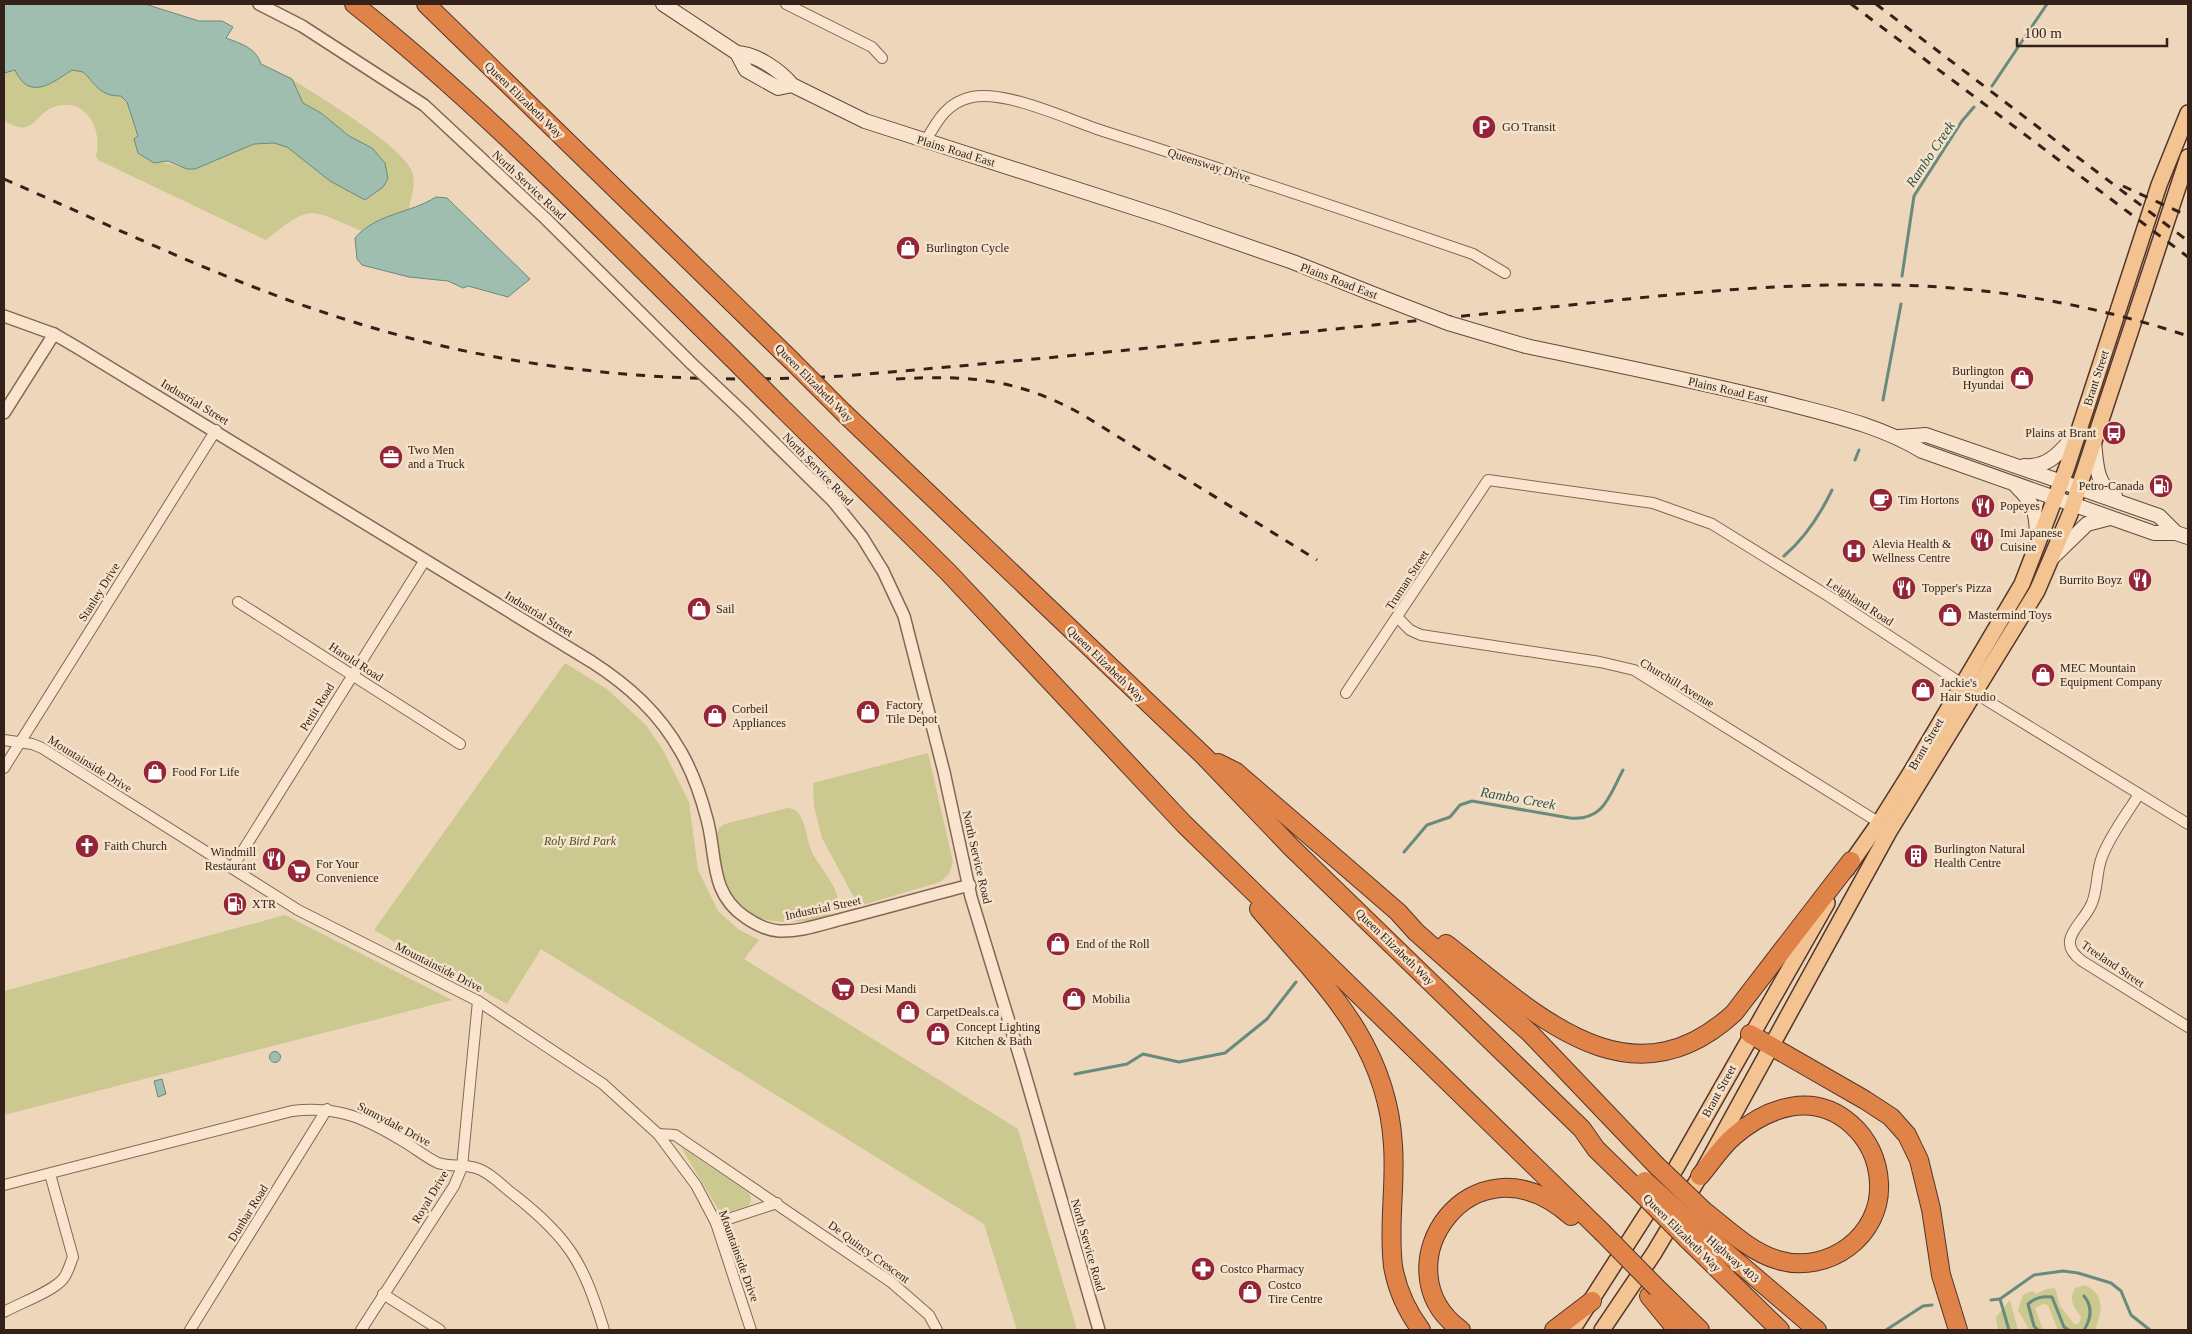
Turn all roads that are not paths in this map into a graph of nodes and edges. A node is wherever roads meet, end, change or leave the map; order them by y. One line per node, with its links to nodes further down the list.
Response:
1 (259, 4): 48 (street, North Service Road, bridge)
2 (354, 4): 43 (highway, bridge)
3 (426, 4): 40 (highway, Queen Elizabeth Way, bridge)
4 (786, 4): 6 (street)
5 (667, 5): 8 (main road, Plains Road East)
6 (882, 58)
7 (2188, 113): 15 (main road, Brant Street)
8 (925, 142): 10 (street, Queensway Drive); 16 (main road, Plains Road East, bridge)
9 (2188, 156): 17 (main road, Brant Street)
10 (1505, 273)
11 (4, 316): 12 (street, Industrial Street)
12 (54, 334): 13 (street); 14 (street, Industrial Street)
13 (4, 413)
14 (216, 430): 30 (street, Industrial Street); 38 (street, Stanley Drive)
15 (2080, 431): 18 (main road); 21 (main road, Brant Street)
16 (1899, 437): 18 (main road, Plains Road East); 20 (main road, Plains Road East)
17 (2094, 442): 22 (main road, Brant Street); 25 (main road)
18 (2016, 466): 21 (main road, Plains Road East)
19 (1488, 480): 32 (street, Truman Street); 34 (street, Leighland Road)
20 (2011, 481): 23 (main road, Plains Road East); 28 (main road)
21 (2062, 482): 22 (main road, Plains Road East); 23 (main road, Brant Street)
22 (2078, 488): 24 (main road, Brant Street); 25 (main road, Plains Road East)
23 (2056, 498): 24 (main road, Plains Road East); 28 (main road, Brant Street)
24 (2073, 504): 26 (main road, Plains Road East); 29 (main road, Brant Street)
25 (2126, 504): 27 (main road, Plains Road East)
26 (2111, 518): 27 (main road, Plains Road East); 29 (main road)
27 (2182, 535)
28 (2037, 548): 34 (main road, Brant Street)
29 (2053, 557): 35 (main road, Brant Street)
30 (425, 560): 33 (street, Pettit Road); 48 (street, Industrial Street)
31 (238, 602): 33 (street, Harold Road)
32 (1397, 617): 36 (street, Truman Street); 45 (street, Churchill Avenue)
33 (352, 674): 39 (street, Harold Road); 47 (street, Pettit Road)
34 (1962, 682): 35 (street, Leighland Road); 45 (main road, Brant Street)
35 (1976, 692): 42 (street, Leighland Road); 45 (main road, Brant Street)
36 (1346, 693)
37 (4, 740): 38 (street, Mountainside Drive)
38 (20, 742): 41 (street, Stanley Drive); 47 (street, Mountainside Drive)
39 (460, 744)
40 (1204, 756): 49 (highway); 62 (highway, Queen Elizabeth Way, bridge)
41 (4, 768)
42 (2139, 794): 44 (street, Leighland Road); 51 (street, Treeland Street)
43 (1184, 824): 63 (highway); 75 (highway)
44 (2188, 824)
45 (1885, 826): 46 (main road, Brant Street); 53 (main road, Brant Street)
46 (1851, 861): 49 (highway); 52 (main road, Brant Street)
47 (232, 868): 50 (street, Mountainside Drive)
48 (970, 885): 74 (street, North Service Road)
49 (1398, 912): 58 (highway, bridge)
50 (478, 1001): 55 (street, Mountainside Drive); 56 (street, Royal Drive)
51 (2188, 1027)
52 (1750, 1034): 53 (highway); 66 (main road, Brant Street)
53 (1771, 1045): 58 (main road, Brant Street); 84 (highway)
54 (327, 1109): 56 (street, Sunnydale Drive); 57 (street, Sunnydale Drive); 68 (street, Dunbar Road)
55 (658, 1134): 60 (street, De Quincy Crescent); 61 (street, Mountainside Drive)
56 (462, 1166): 65 (street, Royal Drive); 71 (street, Sunnydale Drive)
57 (50, 1174): 59 (street, Sunnydale Drive); 67 (street)
58 (1700, 1176): 79 (main road, Brant Street)
59 (4, 1185)
60 (777, 1204): 61 (street); 73 (street, De Quincy Crescent)
61 (716, 1223): 72 (street, Mountainside Drive)
62 (1690, 1232): 82 (highway, Queen Elizabeth Way); 83 (highway, Highway 403)
63 (1603, 1239): 64 (highway, bridge); 76 (highway)
64 (1653, 1292): 80 (highway); 81 (highway)
65 (383, 1294): 69 (street, Royal Drive); 70 (street)
66 (1592, 1301): 77 (highway); 78 (main road, Brant Street)
67 (4, 1312)
68 (190, 1330)
69 (361, 1330)
70 (440, 1330)
71 (604, 1330)
72 (751, 1330)
73 (937, 1330)
74 (1099, 1330)
75 (1421, 1330)
76 (1461, 1330)
77 (1554, 1330)
78 (1572, 1330)
79 (1602, 1330)
80 (1678, 1330)
81 (1700, 1330)
82 (1780, 1330)
83 (1817, 1330)
84 (1958, 1330)

